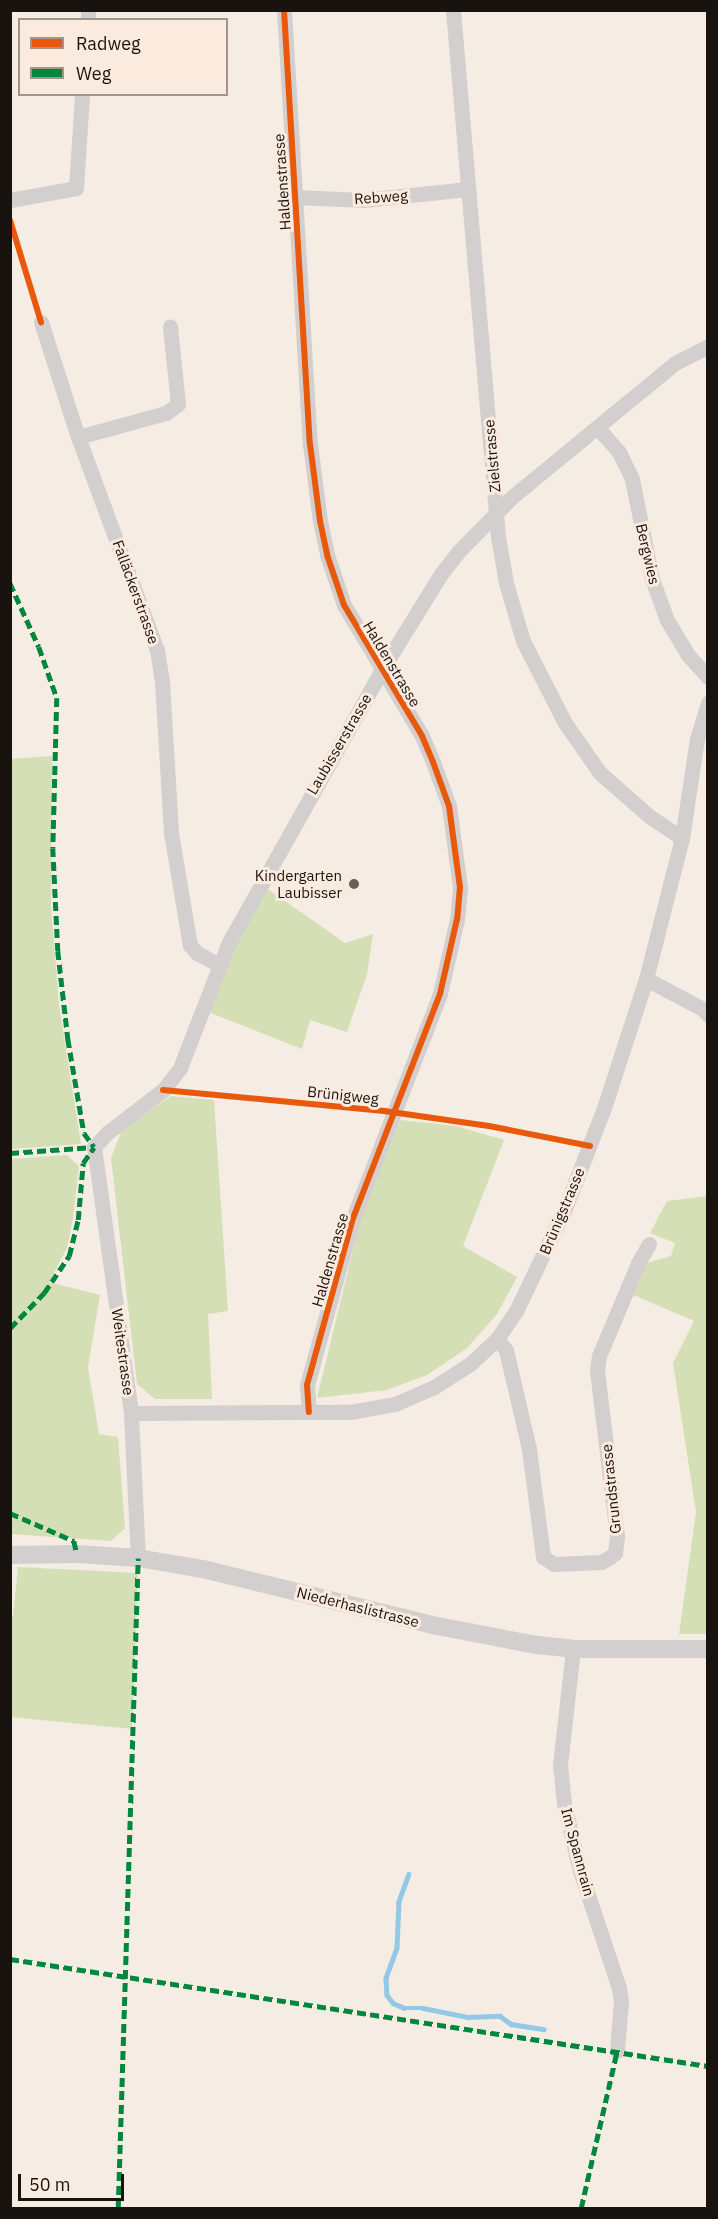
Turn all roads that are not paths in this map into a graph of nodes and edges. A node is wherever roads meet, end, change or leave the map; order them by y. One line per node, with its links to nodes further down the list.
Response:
1 (284, 10): 5 (street, Haldenstrasse)
2 (453, 10): 4 (street, Zielstrasse)
3 (82, 96): 6 (street)
4 (467, 189): 5 (street, Rebweg); 12 (street, Zielstrasse)
5 (295, 197): 13 (street, Haldenstrasse)
6 (10, 200)
7 (40, 322): 11 (street, Falläckerstrasse)
8 (170, 327): 11 (street)
9 (708, 346): 10 (street, Laubisserstrasse)
10 (598, 428): 12 (street, Laubisserstrasse); 14 (street, Bergwies)
11 (78, 436): 17 (street, Falläckerstrasse)
12 (496, 512): 13 (street, Laubisserstrasse); 16 (street, Zielstrasse)
13 (381, 671): 17 (street, Laubisserstrasse); 23 (street, Haldenstrasse)
14 (708, 676)
15 (708, 703): 16 (street, Brünigstrasse)
16 (682, 838): 18 (street, Brünigstrasse)
17 (218, 964): 20 (street, Laubisserstrasse)
18 (646, 979): 19 (street); 22 (street, Brünigstrasse)
19 (708, 1015)
20 (94, 1148): 24 (street, Weitestrasse)
21 (650, 1244): 22 (street, Grundstrasse)
22 (497, 1339): 23 (street, Brünigstrasse)
23 (309, 1412): 24 (street, Brünigstrasse)
24 (131, 1413): 26 (street, Weitestrasse)
25 (10, 1555): 26 (street, Niederhaslistrasse)
26 (138, 1558): 27 (street, Niederhaslistrasse)
27 (573, 1649): 28 (street, Niederhaslistrasse); 29 (street, Im Spannrain)
28 (708, 1649)
29 (617, 2051)

